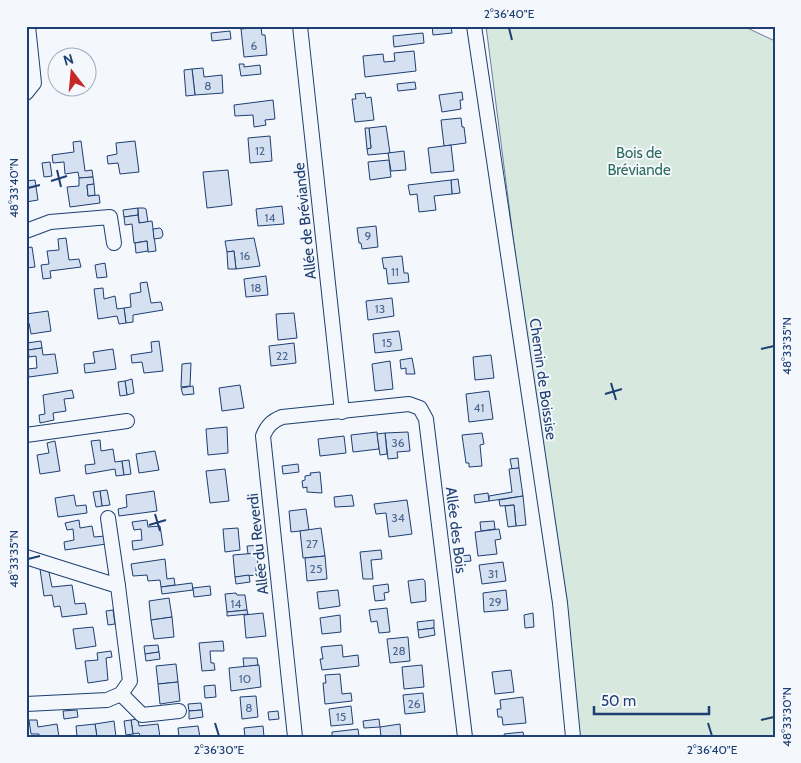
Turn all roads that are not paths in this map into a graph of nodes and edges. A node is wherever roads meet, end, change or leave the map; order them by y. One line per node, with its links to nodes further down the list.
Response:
1 (28, 26): 4 (street)
2 (300, 26): 7 (street, Allée de Bréviande)
3 (474, 26): 18 (street, Chemin de Boissise)
4 (26, 93)
5 (26, 231): 6 (street)
6 (114, 243)
7 (342, 412): 16 (street, Allée du Reverdi); 17 (street, Allée des Bois)
8 (127, 421): 9 (street)
9 (26, 435)
10 (108, 518): 12 (street)
11 (26, 557): 12 (street)
12 (118, 586): 13 (street)
13 (121, 694): 14 (street); 15 (street)
14 (26, 704)
15 (179, 711)
16 (295, 737)
17 (465, 737)
18 (573, 737)

